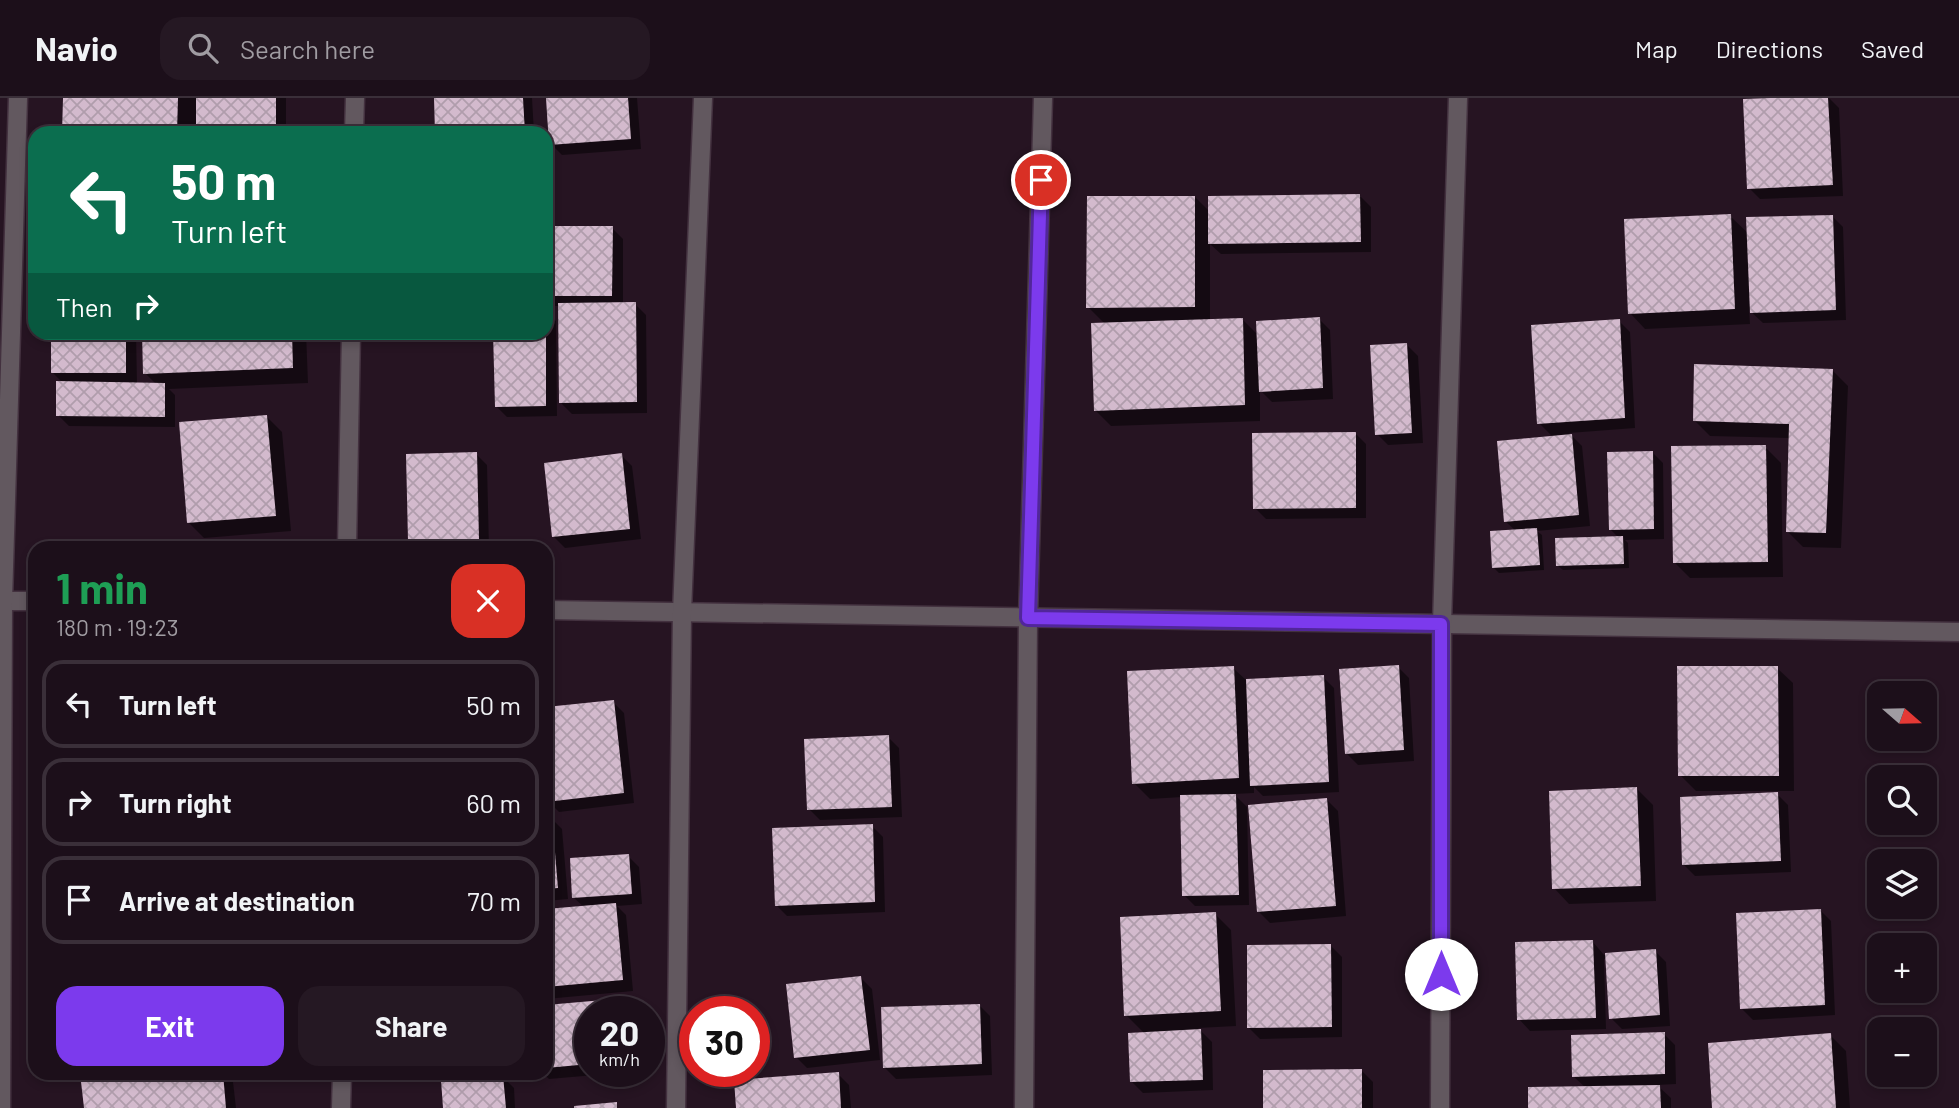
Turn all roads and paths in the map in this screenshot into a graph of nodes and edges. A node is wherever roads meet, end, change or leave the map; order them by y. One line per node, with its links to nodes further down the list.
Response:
1 (18, 98): 9 (street)
2 (355, 98): 6 (street)
3 (703, 98): 12 (street)
4 (1043, 98): 13 (street)
5 (1458, 98): 14 (street)
6 (354, 126)
7 (351, 340): 8 (street)
8 (347, 541)
9 (2, 601): 10 (street); 17 (street)
10 (28, 601)
11 (553, 610): 12 (street)
12 (682, 612): 13 (street); 19 (street)
13 (1028, 618): 14 (street); 20 (street)
14 (1441, 624): 15 (street); 21 (street)
15 (1959, 632)
16 (342, 1080): 18 (street)
17 (1, 1108)
18 (341, 1108)
19 (676, 1108)
20 (1024, 1108)
21 (1440, 1108)

